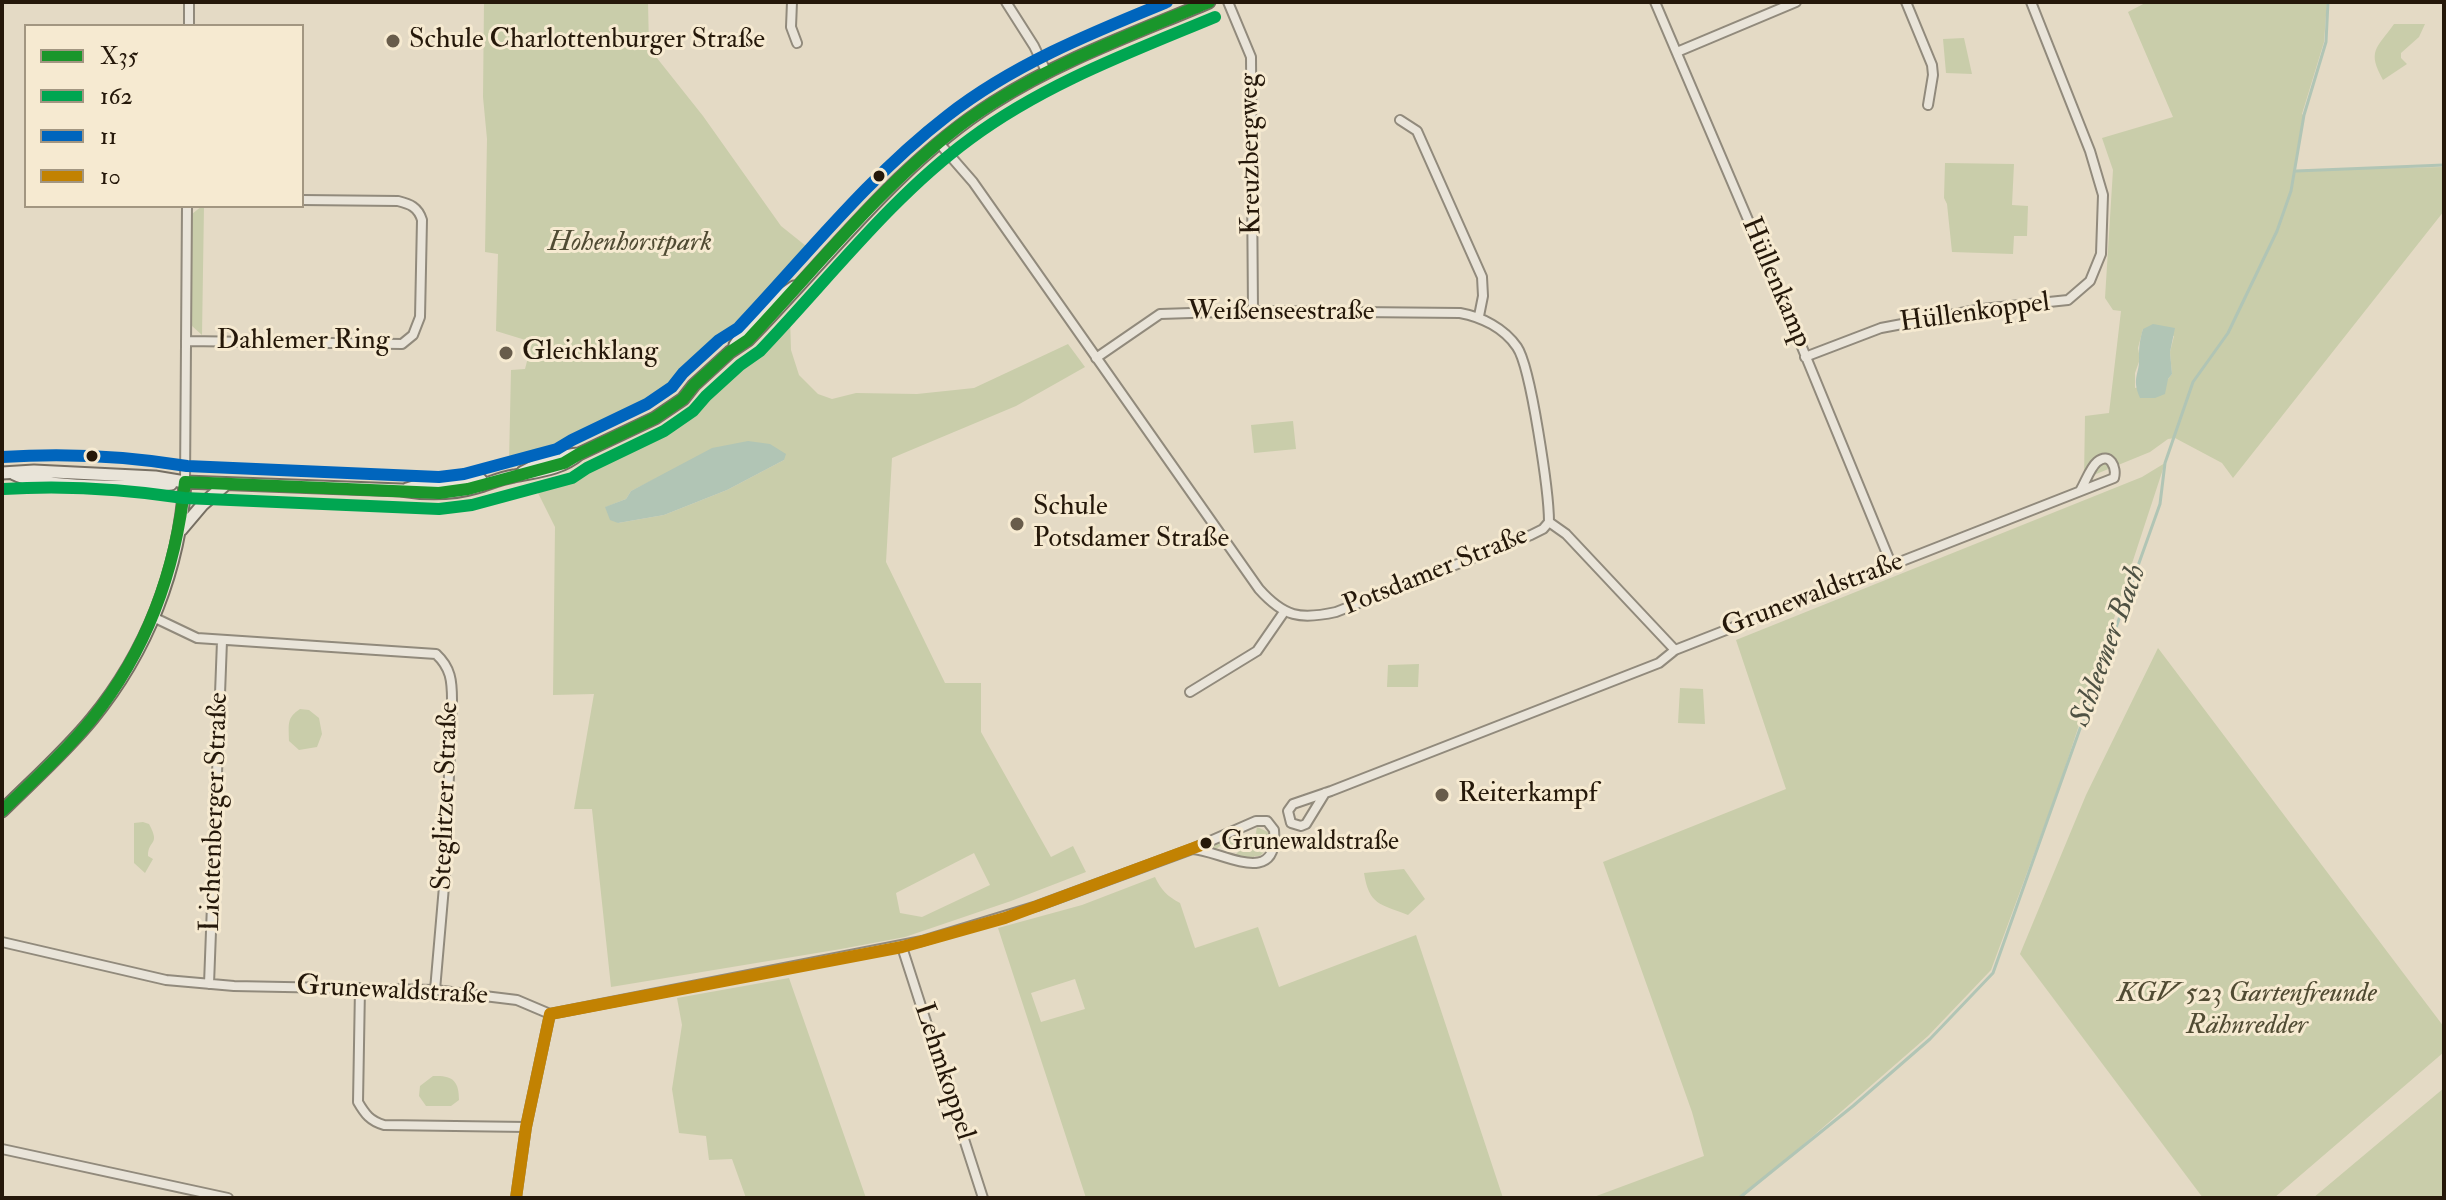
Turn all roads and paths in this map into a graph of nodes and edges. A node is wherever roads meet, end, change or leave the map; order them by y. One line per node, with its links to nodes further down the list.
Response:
1 (189, 2): 10 (street)
2 (1006, 2): 13 (street)
3 (1209, 2): 13 (street)
4 (1228, 2): 19 (street, Kreuzbergweg)
5 (1655, 2): 12 (street, Hüllenkamp)
6 (1796, 2): 12 (street)
7 (1906, 2): 14 (street)
8 (2031, 2): 22 (street, Hüllenkoppel)
9 (794, 4): 11 (street)
10 (189, 24)
11 (797, 43)
12 (1677, 52): 22 (street, Hüllenkamp)
13 (1046, 71): 16 (street)
14 (1928, 105)
15 (1400, 120): 20 (street)
16 (939, 143): 23 (street); 26 (street)
17 (304, 200): 21 (street, Dahlemer Ring)
18 (187, 208): 21 (street)
19 (1253, 311): 20 (street, Weißenseestraße); 23 (street, Weißenseestraße)
20 (1479, 316): 28 (street)
21 (186, 341): 25 (street)
22 (1805, 357): 30 (street, Hüllenkamp)
23 (1096, 358): 31 (street)
24 (8, 474): 25 (street)
25 (185, 482): 26 (street); 29 (street)
26 (226, 484): 29 (street)
27 (2080, 491): 27 (street, Grunewaldstraße); 30 (street, Grunewaldstraße)
28 (1549, 522): 31 (street, Potsdamer Straße); 34 (street, Potsdamer Straße)
29 (181, 531): 32 (street)
30 (1892, 566): 34 (street, Grunewaldstraße)
31 (1284, 612): 35 (street)
32 (153, 617): 33 (street, Steglitzer Straße); 37 (street)
33 (222, 641): 41 (street, Lichtenberger Straße); 43 (street, Steglitzer Straße)
34 (1675, 650): 36 (street, Grunewaldstraße)
35 (1190, 692)
36 (1325, 793): 36 (street, Grunewaldstraße)
37 (2, 810)
38 (1192, 849): 38 (street); 40 (street)
39 (2, 942): 41 (street, Grunewaldstraße)
40 (902, 947): 44 (street); 49 (street, Lehmkoppel)
41 (209, 984): 42 (street, Grunewaldstraße)
42 (360, 988): 43 (street, Grunewaldstraße); 45 (street)
43 (435, 990): 44 (street, Grunewaldstraße)
44 (550, 1014): 45 (street)
45 (526, 1127): 48 (street)
46 (2, 1149): 47 (street)
47 (228, 1198)
48 (516, 1198)
49 (983, 1198)

